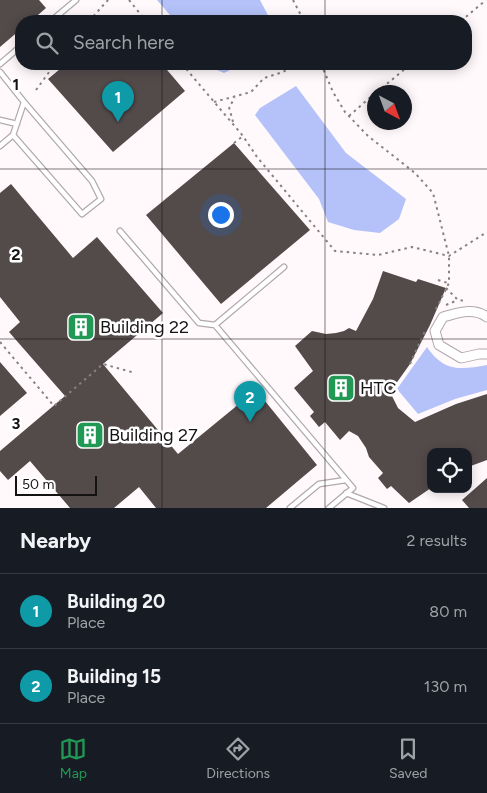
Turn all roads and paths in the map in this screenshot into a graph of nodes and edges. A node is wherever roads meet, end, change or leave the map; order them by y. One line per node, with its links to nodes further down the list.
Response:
1 (76, 0): 6 (lane)
2 (108, 0): 7 (path)
3 (129, 0): 8 (path)
4 (293, 0): 9 (path)
5 (486, 0): 10 (path)
6 (58, 15)
7 (94, 15)
8 (141, 15)
9 (301, 15)
10 (468, 15)
11 (15, 51): 12 (lane)
12 (0, 64)
13 (51, 70): 20 (path)
14 (187, 70): 24 (path)
15 (286, 70): 21 (path)
16 (323, 70): 25 (path)
17 (404, 70): 19 (path)
18 (0, 72): 23 (lane)
19 (386, 85)
20 (36, 90)
21 (235, 97): 24 (path); 28 (path)
22 (367, 101): 25 (path)
23 (24, 102): 27 (lane); 29 (lane)
24 (214, 102): 28 (path)
25 (349, 116): 35 (path)
26 (0, 120): 27 (lane)
27 (17, 124): 29 (lane)
28 (233, 124): 30 (path)
29 (14, 135): 32 (lane)
30 (243, 136): 31 (path); 35 (path)
31 (234, 143)
32 (0, 146)
33 (120, 232): 43 (lane)
34 (487, 232): 35 (path)
35 (449, 256): 38 (path)
36 (284, 267): 43 (lane)
37 (438, 280): 38 (path)
38 (449, 283): 39 (path)
39 (446, 288): 40 (path); 41 (path)
40 (472, 302)
41 (434, 313)
42 (487, 317): 46 (street)
43 (214, 325): 49 (lane)
44 (426, 330): 47 (path)
45 (0, 342): 48 (path)
46 (487, 354)
47 (410, 364)
48 (135, 374)
49 (346, 480): 50 (lane); 51 (lane)
50 (346, 493): 52 (lane); 53 (lane)
51 (290, 508)
52 (329, 508)
53 (384, 508)

